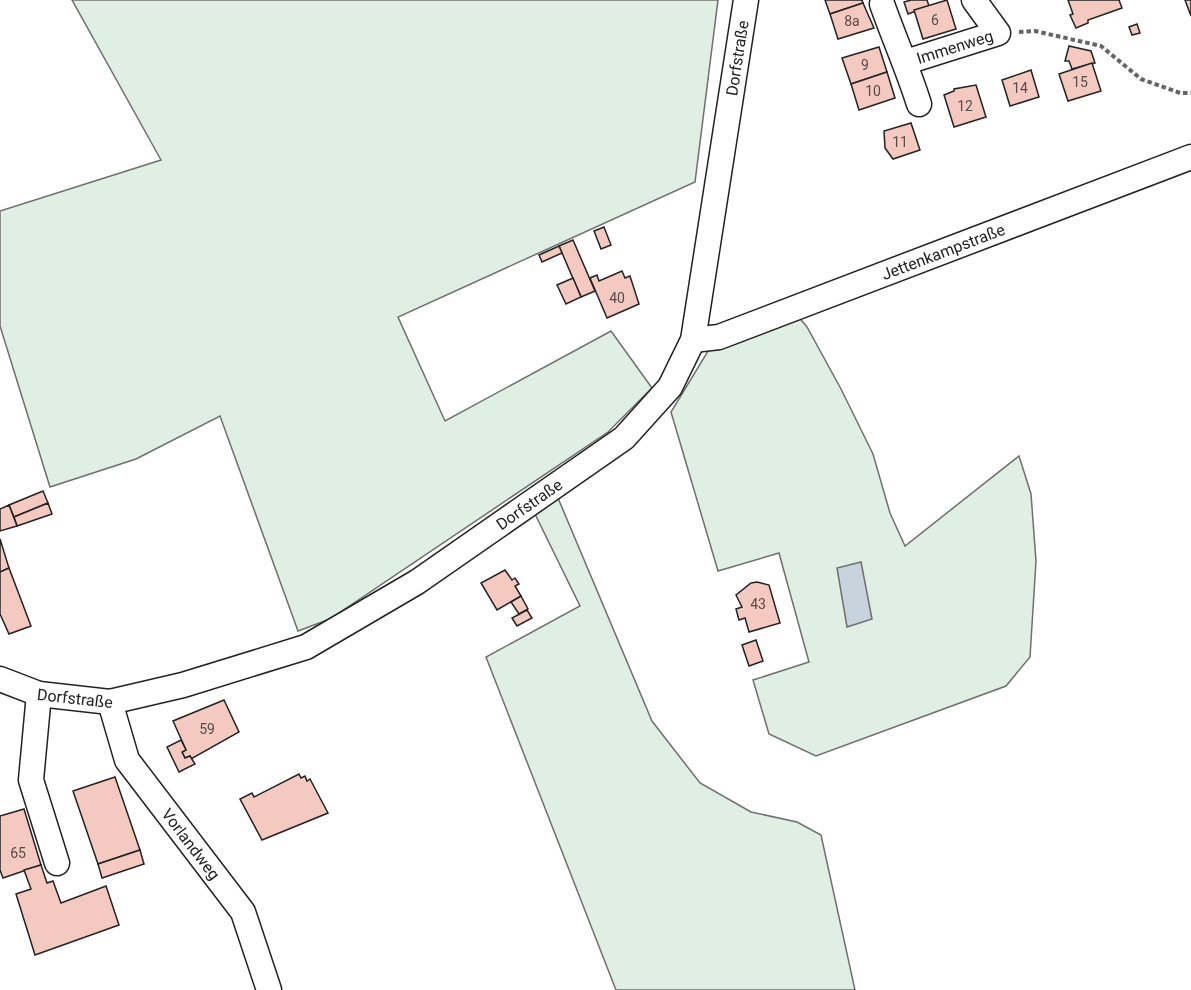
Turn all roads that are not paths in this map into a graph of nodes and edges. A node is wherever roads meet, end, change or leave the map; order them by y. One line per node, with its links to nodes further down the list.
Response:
1 (746, 0): 7 (street, Dorfstraße)
2 (974, 0): 4 (street, Immenweg)
3 (882, 4): 4 (street, Immenweg)
4 (906, 62): 5 (street, Immenweg)
5 (919, 104)
6 (1191, 157): 7 (street, Jettenkampstraße)
7 (693, 340): 10 (street, Dorfstraße)
8 (0, 679): 9 (street, Dorfstraße)
9 (39, 694): 10 (street, Dorfstraße); 11 (street)
10 (110, 702): 12 (street, Vorlandweg)
11 (57, 862)
12 (269, 990)

